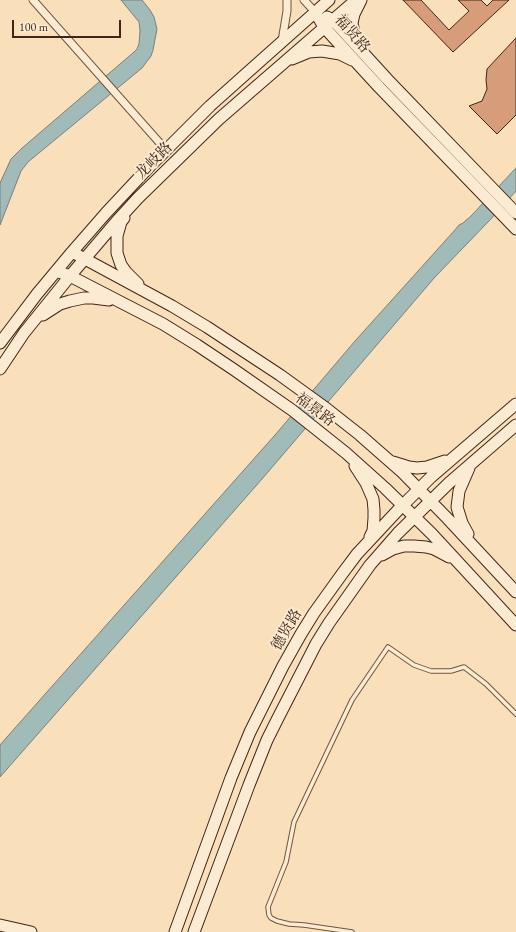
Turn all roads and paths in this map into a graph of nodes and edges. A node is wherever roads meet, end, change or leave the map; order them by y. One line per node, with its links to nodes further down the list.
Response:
1 (33, 0): 13 (street)
2 (287, 0): 9 (street)
3 (304, 0): 7 (street)
4 (329, 0): 7 (street, 龙岐路)
5 (356, 0): 8 (street, 龙岐路)
6 (361, 0): 10 (street)
7 (316, 12): 8 (street, 福贤路); 9 (street, 龙岐路)
8 (328, 24): 10 (street, 福贤路); 11 (street, 龙岐路); 12 (street, 福贤路)
9 (282, 42): 13 (street, 龙岐路)
10 (360, 49): 14 (street, 福贤路)
11 (284, 62): 12 (street); 15 (street, 龙岐路)
12 (357, 63): 14 (street, 福贤路)
13 (166, 150): 18 (street, 龙岐路)
14 (485, 189): 16 (street, 福贤路)
15 (132, 205): 19 (street, 龙岐路); 22 (street)
16 (512, 214): 17 (street, 福贤路)
17 (516, 229)
18 (72, 252): 19 (street, 福景路); 20 (street, 龙岐路)
19 (84, 258): 21 (street, 龙岐路); 22 (street, 福景路)
20 (56, 270): 21 (street, 福景路); 25 (street, 龙岐路)
21 (70, 276): 23 (street, 福景路); 24 (street, 龙岐路)
22 (156, 297): 31 (street, 福景路)
23 (123, 304): 24 (street); 29 (street, 福景路)
24 (32, 323): 26 (street, 龙岐路)
25 (0, 343)
26 (0, 369)
27 (516, 404): 30 (street, 德贤路)
28 (516, 426): 32 (street)
29 (347, 454): 35 (street, 福景路); 37 (street)
30 (453, 457): 31 (street); 33 (street, 德贤路)
31 (389, 460): 33 (street, 福景路)
32 (472, 464): 34 (street); 38 (street)
33 (418, 489): 34 (street, 福景路); 35 (street, 德贤路)
34 (430, 501): 36 (street); 38 (street, 福景路)
35 (402, 505): 36 (street, 福景路); 37 (street, 德贤路)
36 (414, 516): 39 (street); 40 (street, 福景路)
37 (367, 543): 46 (street, 德贤路)
38 (475, 547): 41 (street, 福景路)
39 (376, 558): 40 (street); 47 (street)
40 (458, 562): 42 (street, 福景路)
41 (516, 592)
42 (516, 625)
43 (516, 714): 48 (lane)
44 (0, 925): 45 (street)
45 (31, 932)
46 (174, 932)
47 (194, 932)
48 (352, 932)

